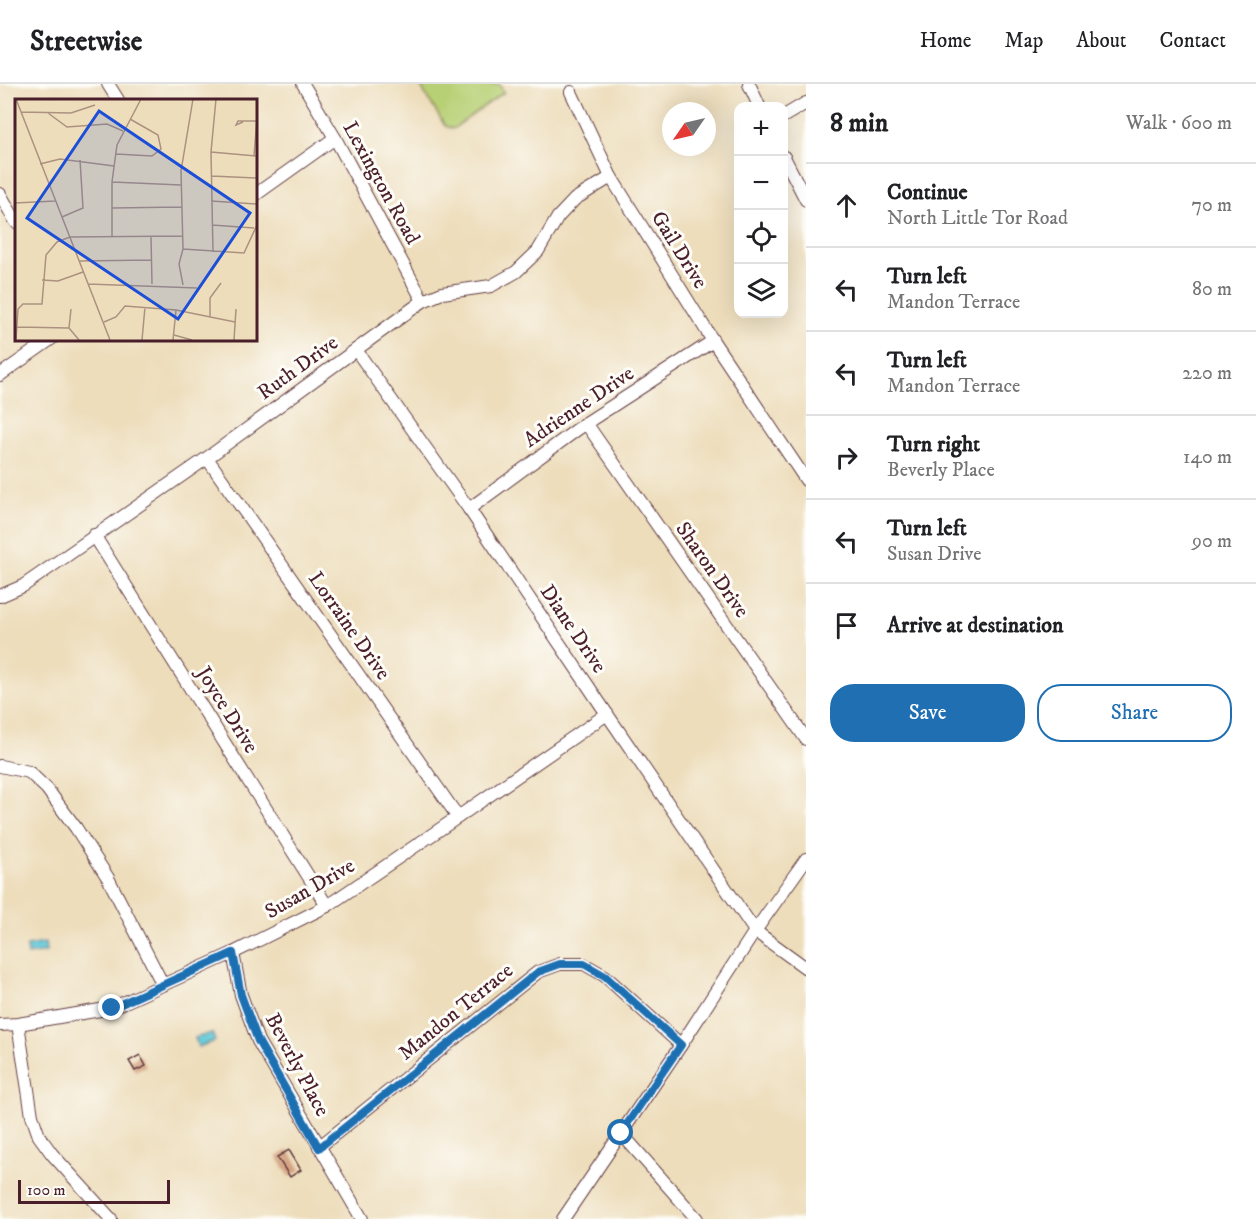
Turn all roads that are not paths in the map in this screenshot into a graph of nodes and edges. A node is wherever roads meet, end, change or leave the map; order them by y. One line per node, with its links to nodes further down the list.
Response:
1 (108, 84): 5 (street)
2 (303, 84): 9 (street, Lexington Road)
3 (749, 84): 6 (street)
4 (572, 92): 11 (street, Gail Drive)
5 (117, 99)
6 (757, 102)
7 (806, 103): 8 (street)
8 (788, 113)
9 (335, 138): 13 (street); 16 (street, Lexington Road)
10 (788, 167): 14 (street)
11 (611, 177): 16 (street, Ruth Drive); 18 (street, Gail Drive)
12 (0, 194): 15 (street)
13 (256, 194)
14 (806, 200)
15 (15, 220)
16 (423, 301): 19 (street, Ruth Drive)
17 (50, 340): 20 (street)
18 (713, 341): 21 (street, Adrienne Drive); 23 (street, Gail Drive)
19 (356, 350): 22 (street, Ruth Drive); 24 (street, Diane Drive)
20 (0, 375)
21 (586, 423): 24 (street, Adrienne Drive); 28 (street, Sharon Drive)
22 (207, 458): 25 (street, Ruth Drive); 30 (street, Lorraine Drive)
23 (806, 480)
24 (469, 509): 27 (street, Diane Drive)
25 (94, 535): 26 (street, Ruth Drive); 32 (street, Joyce Drive)
26 (0, 596)
27 (606, 714): 30 (street, Susan Drive); 33 (street, Diane Drive)
28 (806, 739)
29 (0, 766): 36 (street)
30 (458, 818): 32 (street, Susan Drive)
31 (806, 859): 33 (street)
32 (327, 906): 34 (street, Susan Drive)
33 (755, 931): 35 (street, Diane Drive); 39 (street)
34 (233, 953): 36 (street, Susan Drive); 41 (street, Beverly Place)
35 (806, 968)
36 (163, 986): 37 (street, Susan Drive)
37 (18, 1024): 38 (street, Susan Drive); 42 (street)
38 (0, 1025)
39 (681, 1045): 40 (street); 41 (street, Mandon Terrace)
40 (621, 1133): 44 (street); 45 (street)
41 (319, 1148): 43 (street, Beverly Place)
42 (111, 1219)
43 (362, 1219)
44 (563, 1219)
45 (697, 1219)

